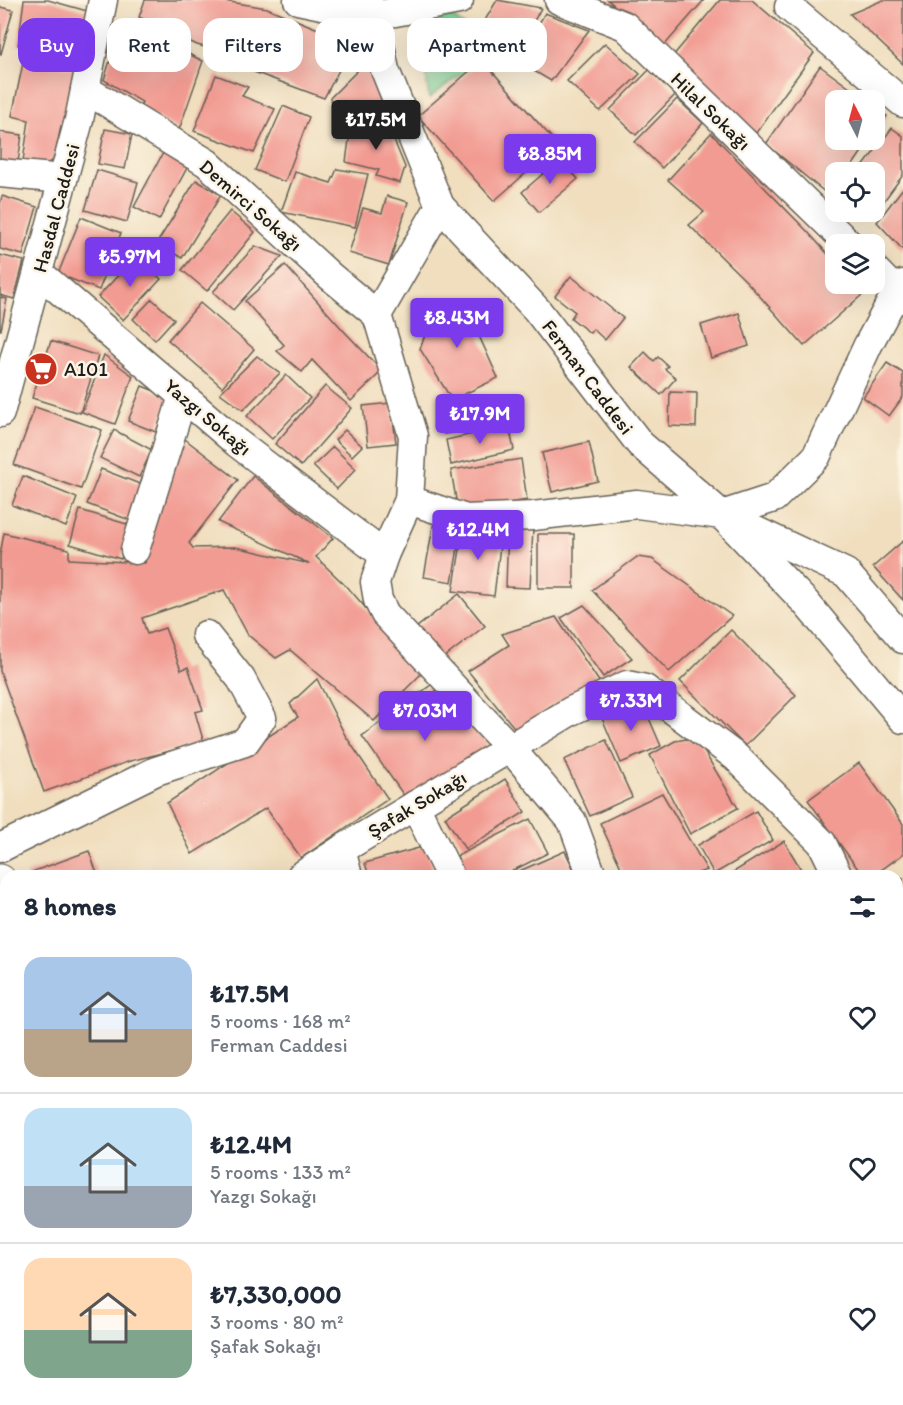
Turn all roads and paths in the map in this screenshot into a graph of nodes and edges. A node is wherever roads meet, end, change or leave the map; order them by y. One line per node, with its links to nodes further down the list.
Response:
1 (103, 0): 7 (street, Hasdal Caddesi)
2 (298, 0): 6 (street)
3 (459, 0): 6 (street)
4 (559, 0): 12 (street, Hilal Sokağı)
5 (792, 2): 8 (street)
6 (371, 8): 11 (street, Ferman Caddesi)
7 (85, 89): 10 (street, Hasdal Caddesi); 16 (street, Demirci Sokağı)
8 (903, 103)
9 (0, 173): 10 (street)
10 (63, 179): 13 (street, Hasdal Caddesi)
11 (440, 206): 16 (street); 20 (street, Ferman Caddesi)
12 (839, 234)
13 (38, 272): 17 (street, Yazgı Sokağı); 18 (street, Hasdal Caddesi)
14 (885, 278): 15 (street)
15 (901, 291): 20 (street)
16 (377, 315): 19 (street)
17 (183, 396): 21 (street); 22 (street, Yazgı Sokağı)
18 (0, 413)
19 (410, 500): 20 (street); 22 (street)
20 (722, 515): 24 (street, Ferman Caddesi); 25 (street, Ferman Caddesi)
21 (135, 550)
22 (384, 555): 26 (street)
23 (206, 635): 28 (street)
24 (903, 639)
25 (903, 719)
26 (511, 749): 27 (street, Şafak Sokağı); 32 (street); 33 (street, Şafak Sokağı)
27 (415, 805): 29 (street, Şafak Sokağı); 31 (street)
28 (0, 848)
29 (344, 863): 30 (street, Şafak Sokağı)
30 (321, 870)
31 (447, 870)
32 (590, 870)
33 (835, 870)

